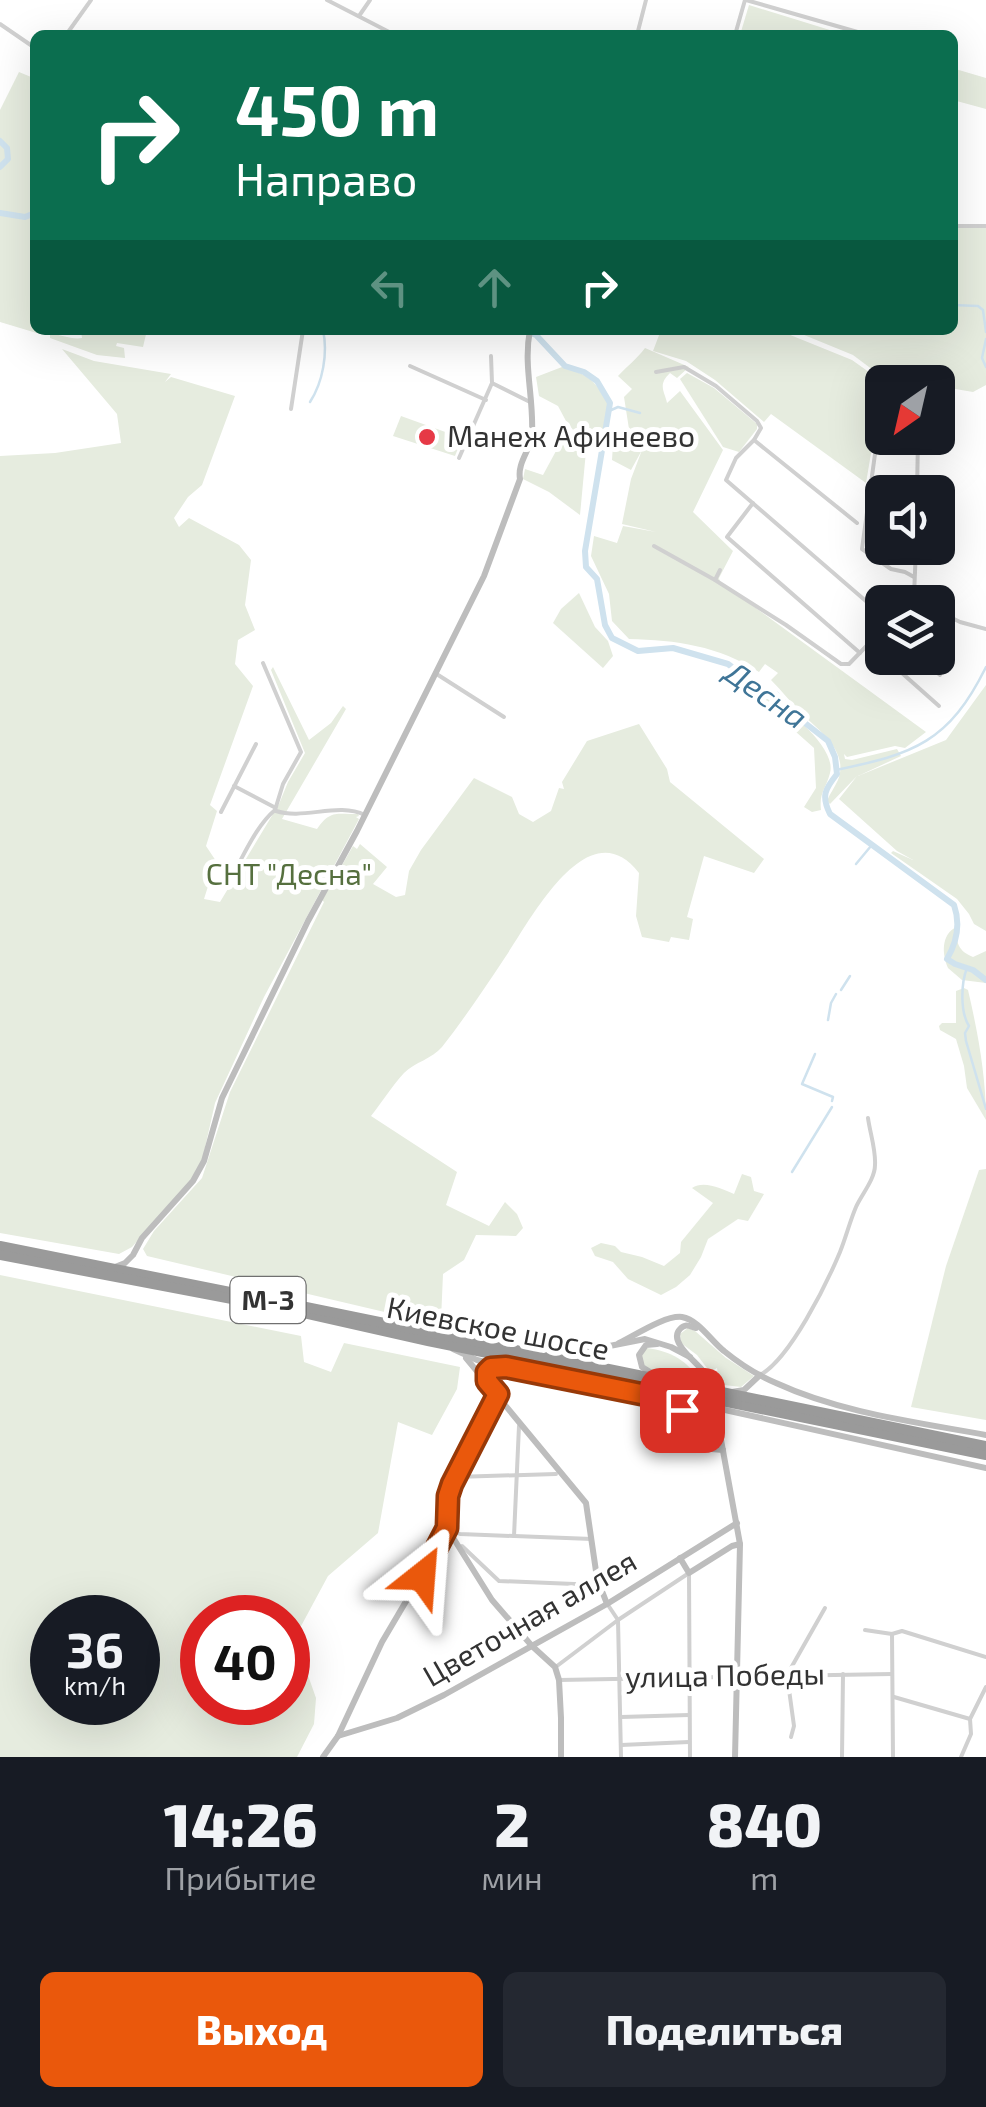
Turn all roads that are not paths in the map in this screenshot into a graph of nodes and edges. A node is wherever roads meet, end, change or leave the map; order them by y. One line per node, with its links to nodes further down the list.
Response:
1 (91, 0): 8 (street)
2 (327, 0): 6 (street)
3 (370, 0): 6 (street)
4 (646, 0): 10 (street)
5 (746, 0): 11 (street); 12 (street)
6 (360, 16): 9 (street)
7 (0, 24): 13 (street)
8 (70, 30)
9 (386, 30)
10 (637, 30)
11 (737, 30)
12 (851, 30)
13 (30, 45)
14 (958, 226): 15 (street)
15 (986, 226)
16 (302, 335): 24 (street)
17 (529, 335): 23 (street)
18 (490, 356): 21 (street)
19 (410, 366): 22 (street)
20 (656, 372): 25 (street)
21 (492, 382): 22 (street); 23 (street)
22 (486, 400): 27 (street)
23 (532, 403): 42 (street)
24 (291, 408)
25 (754, 440): 28 (street); 29 (street)
26 (875, 455): 33 (street)
27 (459, 458)
28 (753, 503): 36 (street); 40 (street)
29 (857, 523)
30 (654, 546): 34 (street)
31 (915, 565): 33 (street)
32 (720, 570): 34 (street)
33 (914, 577): 35 (street)
34 (714, 580): 40 (street)
35 (913, 585)
36 (865, 600)
37 (955, 620): 38 (street)
38 (986, 628)
39 (865, 647): 40 (street)
40 (860, 653)
41 (264, 663): 48 (street)
42 (435, 672): 45 (street); 50 (street)
43 (905, 675): 44 (street)
44 (939, 706)
45 (504, 717)
46 (256, 744): 47 (street)
47 (234, 786): 48 (street); 49 (street)
48 (274, 809): 50 (street); 51 (street)
49 (221, 812)
50 (365, 815): 55 (street)
51 (233, 874)
52 (868, 1118): 66 (street)
53 (0, 1246): 56 (highway, Киевское шоссе / М-3)
54 (0, 1255): 59 (highway, Киевское шоссе / М-3)
55 (134, 1255): 56 (street); 57 (street)
56 (109, 1268): 57 (highway, Киевское шоссе / М-3)
57 (150, 1276): 63 (highway, Киевское шоссе / М-3)
58 (704, 1333): 60 (street); 64 (street); 66 (street)
59 (428, 1342): 62 (street); 78 (highway, Киевское шоссе / М-3)
60 (618, 1343): 61 (street); 63 (street)
61 (663, 1344): 64 (street); 67 (street)
62 (462, 1354): 65 (street); 68 (street)
63 (537, 1354): 67 (highway, Киевское шоссе / М-3)
64 (690, 1357): 73 (street, bridge)
65 (506, 1367): 68 (street); 71 (street)
66 (760, 1375): 69 (street); 77 (street)
67 (665, 1379): 69 (highway, Киевское шоссе / М-3)
68 (487, 1381): 70 (street)
69 (725, 1392): 79 (highway, Киевское шоссе / М-3)
70 (498, 1394): 74 (street); 87 (street)
71 (671, 1400): 72 (street); 75 (street)
72 (707, 1406): 75 (street); 76 (street)
73 (717, 1418): 80 (street); 81 (street)
74 (517, 1420): 85 (street); 91 (street)
75 (684, 1421): 80 (street)
76 (826, 1434): 78 (street); 83 (street)
77 (986, 1435)
78 (892, 1436): 82 (highway, Киевское шоссе / М-3)
79 (986, 1446)
80 (709, 1449): 81 (street); 84 (street)
81 (723, 1450): 84 (street)
82 (986, 1454)
83 (986, 1468)
84 (726, 1471): 88 (street)
85 (516, 1474): 86 (street); 87 (street); 90 (street)
86 (556, 1474)
87 (455, 1476): 89 (street)
88 (737, 1523): 93 (street); 94 (street, Цветочная аллея)
89 (447, 1528): 90 (street); 92 (street); 117 (street)
90 (514, 1536): 91 (street)
91 (592, 1539): 96 (street)
92 (458, 1544): 96 (street); 102 (street)
93 (740, 1544): 95 (street); 109 (street)
94 (680, 1558): 95 (street); 97 (street, Цветочная аллея)
95 (688, 1573): 99 (street); 108 (street)
96 (599, 1585): 97 (street)
97 (607, 1604): 99 (street); 102 (street, Цветочная аллея)
98 (825, 1608): 107 (street)
99 (618, 1620): 104 (street); 110 (street)
100 (866, 1630): 101 (street)
101 (892, 1634): 103 (street); 106 (street)
102 (532, 1646): 104 (street); 117 (street, Цветочная аллея)
103 (986, 1657)
104 (555, 1668): 111 (street)
105 (843, 1674): 106 (street, улица Победы); 107 (street, улица Победы); 126 (street)
106 (892, 1674): 113 (street)
107 (788, 1675): 109 (street, улица Победы); 118 (street)
108 (688, 1677): 109 (street, улица Победы); 110 (street, улица Победы); 114 (street)
109 (738, 1677): 125 (street)
110 (621, 1678): 111 (street, улица Победы); 115 (street)
111 (559, 1680): 122 (street)
112 (986, 1687): 116 (street)
113 (894, 1697): 116 (street); 127 (street)
114 (689, 1715): 115 (street); 119 (street)
115 (621, 1717): 120 (street)
116 (970, 1719): 128 (street)
117 (338, 1736): 121 (street)
118 (791, 1737)
119 (690, 1742): 120 (street); 124 (street)
120 (621, 1745): 123 (street)
121 (324, 1757)
122 (560, 1757)
123 (621, 1757)
124 (690, 1757)
125 (735, 1757)
126 (842, 1757)
127 (893, 1757)
128 (961, 1757)

